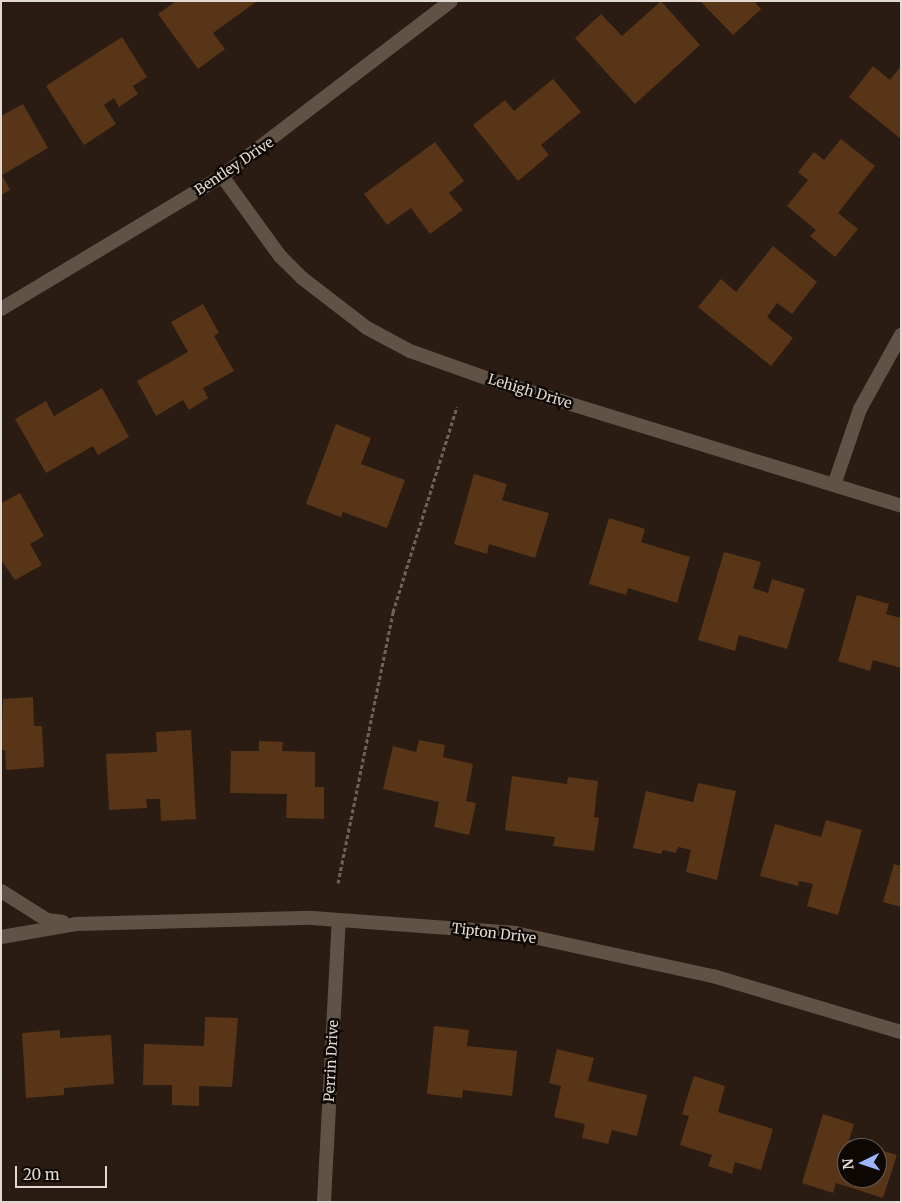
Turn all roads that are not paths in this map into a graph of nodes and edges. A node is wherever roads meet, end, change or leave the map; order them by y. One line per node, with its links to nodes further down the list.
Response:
1 (452, 1): 2 (street, Bentley Drive)
2 (222, 176): 3 (street, Bentley Drive); 5 (street, Lehigh Drive)
3 (1, 309)
4 (901, 335): 5 (street)
5 (834, 485): 6 (street, Lehigh Drive)
6 (901, 506)
7 (1, 891): 9 (street, Tipton Drive)
8 (339, 920): 9 (street, Tipton Drive); 11 (street, Tipton Drive); 12 (street, Perrin Drive)
9 (76, 924): 10 (street, Tipton Drive)
10 (1, 937)
11 (901, 1032)
12 (324, 1202)

